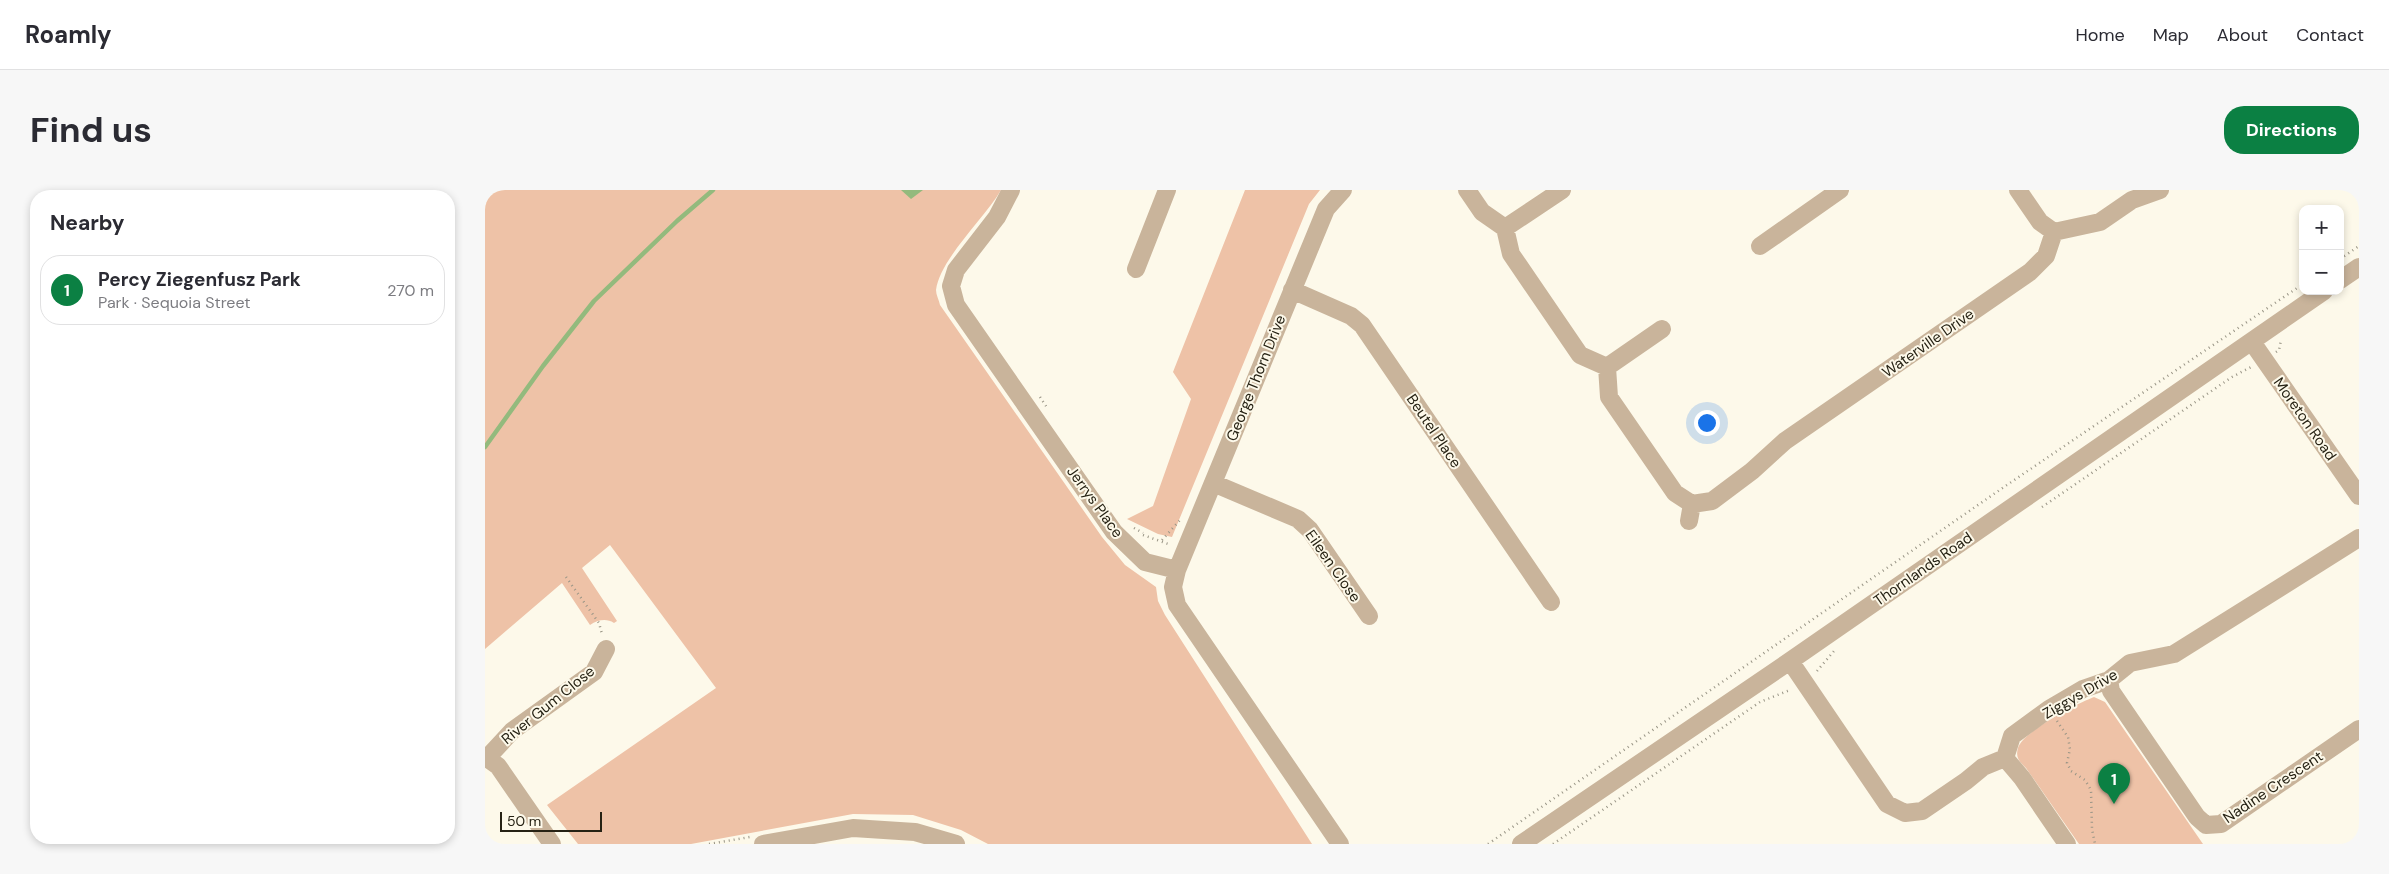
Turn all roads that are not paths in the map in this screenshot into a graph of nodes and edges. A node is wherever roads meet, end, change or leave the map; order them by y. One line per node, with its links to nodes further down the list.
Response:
1 (1011, 190): 23 (street, Jerrys Place)
2 (1167, 190): 13 (street)
3 (1343, 190): 15 (street, George Thorn Drive)
4 (1467, 190): 9 (street)
5 (1562, 190): 9 (street)
6 (1840, 190): 11 (street)
7 (2017, 190): 10 (street)
8 (2160, 190): 10 (street)
9 (1505, 228): 19 (street)
10 (2054, 232): 19 (street, Waterville Drive)
11 (1760, 246)
12 (2359, 267): 14 (street)
13 (1136, 269)
14 (2344, 277)
15 (1292, 290): 20 (street, George Thorn Drive); 24 (street, Beutel Place)
16 (2318, 295): 18 (street, Thornlands Road)
17 (1662, 329): 19 (street)
18 (2252, 342): 21 (street, Moreton Road); 27 (street, Thornlands Road)
19 (1607, 367)
20 (1213, 483): 23 (street, George Thorn Drive); 25 (street, Eileen Close)
21 (2359, 496)
22 (2359, 538): 28 (street, Ziggys Drive)
23 (1177, 570): 35 (street)
24 (1551, 602)
25 (1369, 616)
26 (606, 650): 31 (street, River Gum Close)
27 (1790, 661): 30 (street); 36 (street, Thornlands Road)
28 (2109, 680): 29 (street, Nadine Crescent); 30 (street, Ziggys Drive)
29 (2359, 728)
30 (2005, 758): 37 (street)
31 (486, 759): 32 (street)
32 (552, 844)
33 (763, 844): 34 (street)
34 (956, 844)
35 (1339, 844)
36 (1521, 844)
37 (2067, 844)

